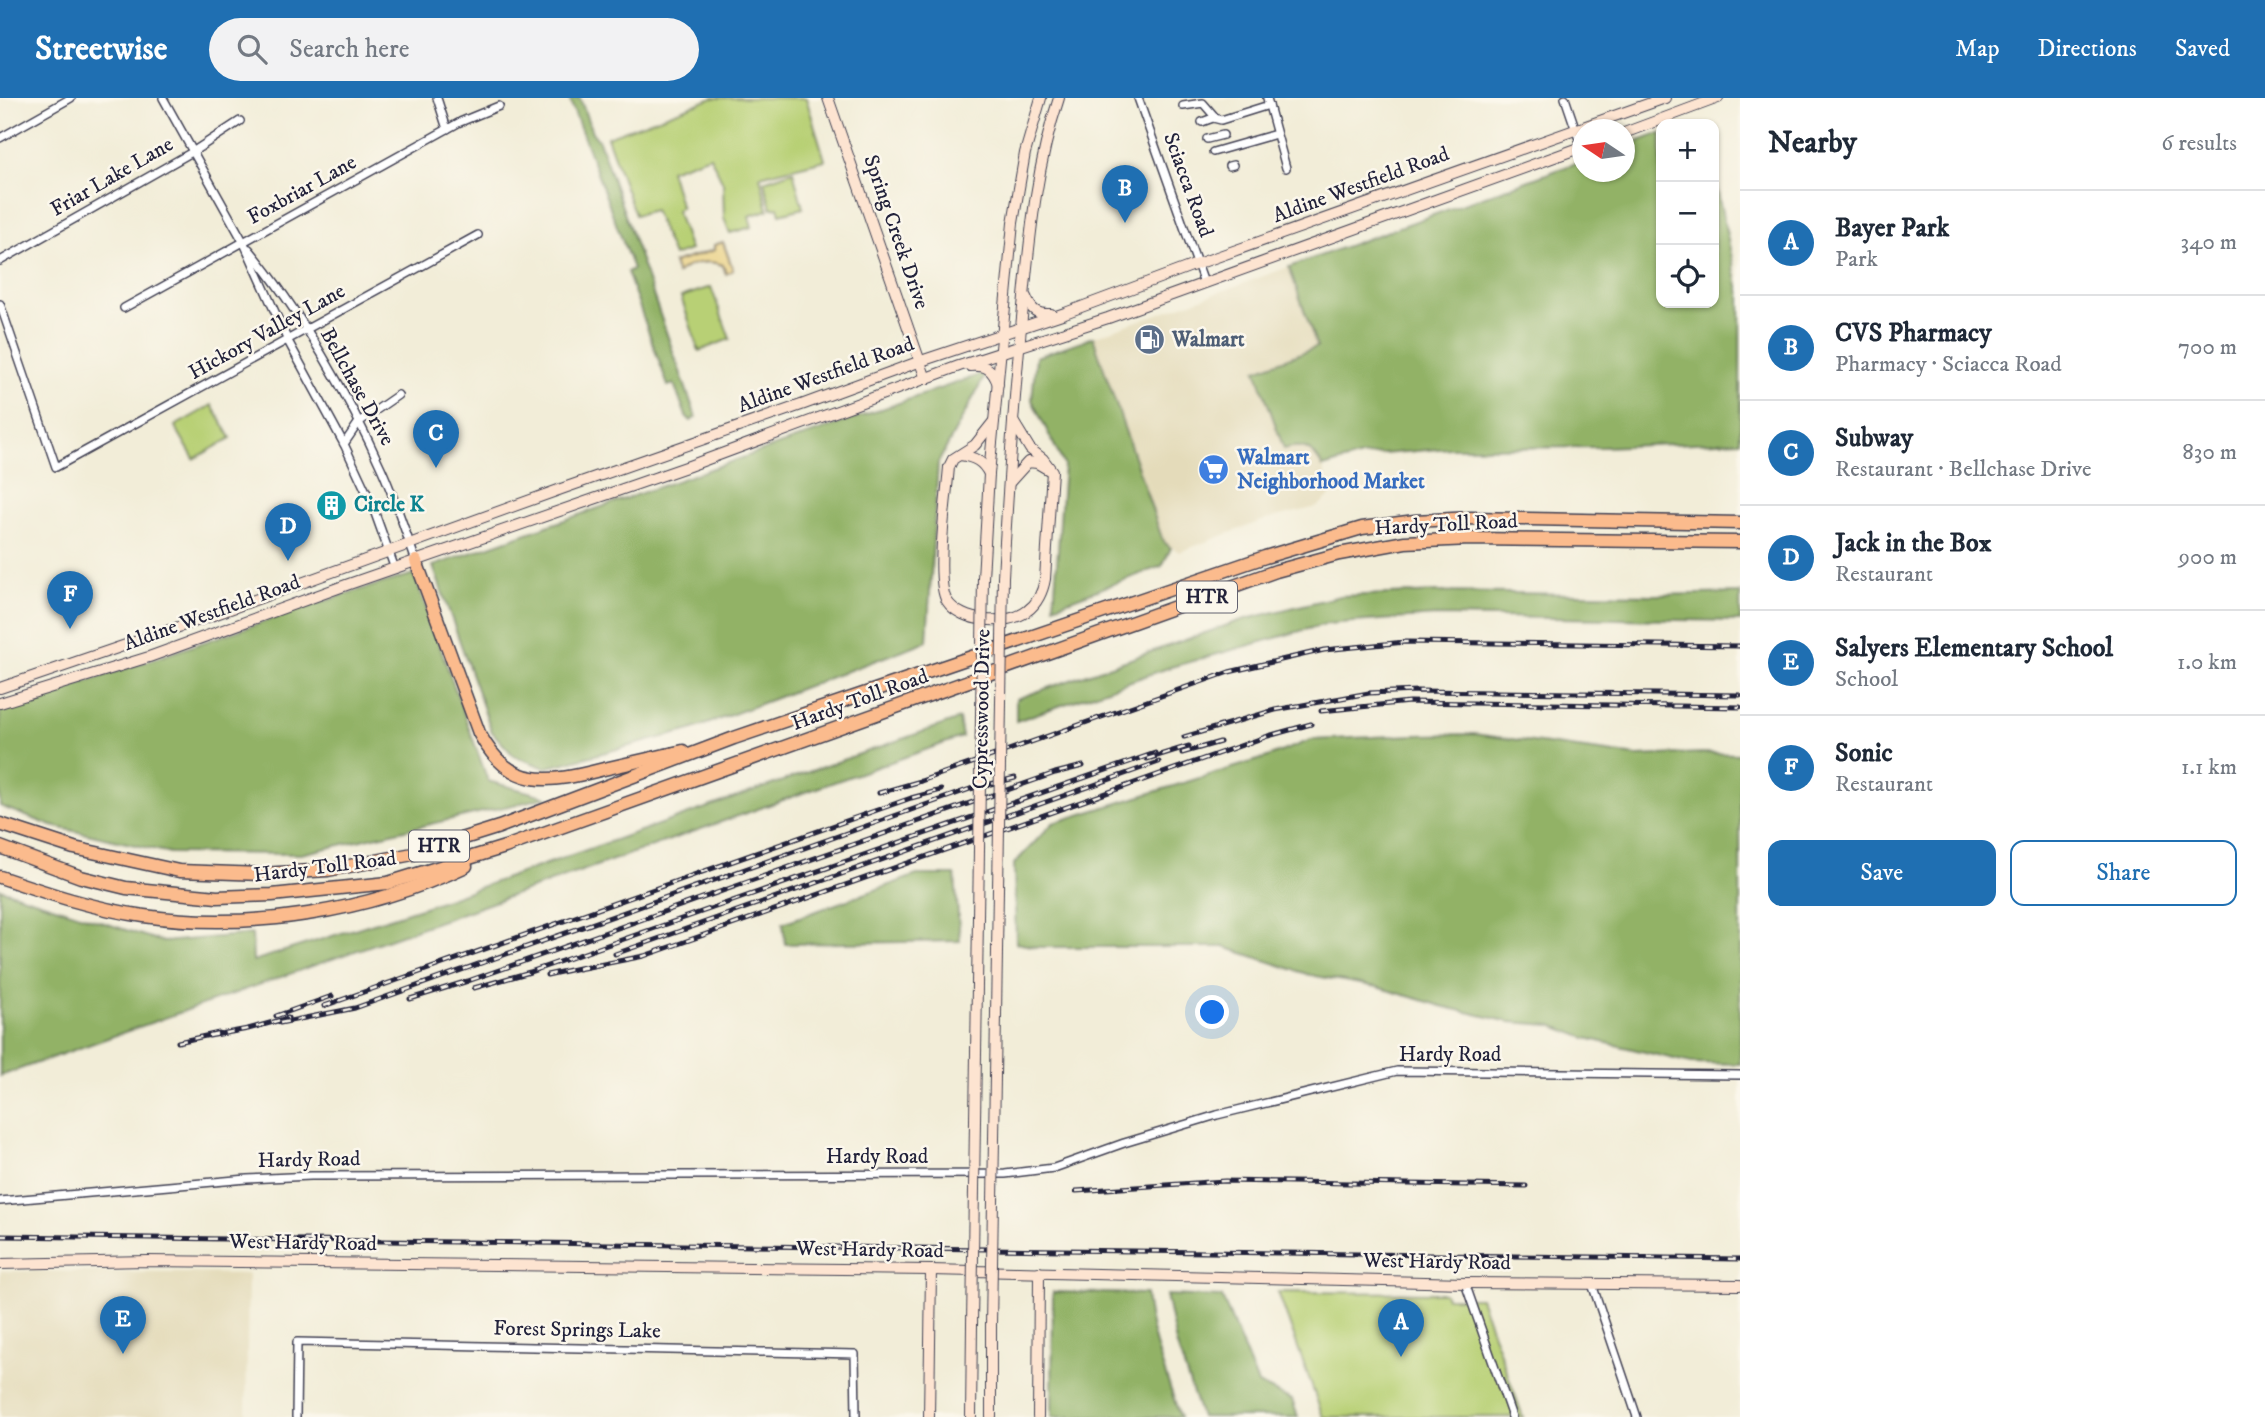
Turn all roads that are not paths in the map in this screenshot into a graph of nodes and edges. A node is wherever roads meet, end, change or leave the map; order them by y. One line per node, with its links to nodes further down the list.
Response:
1 (71, 98): 23 (street)
2 (163, 98): 26 (street, Bellchase Drive)
3 (437, 98): 19 (street)
4 (828, 98): 49 (main road, Spring Creek Drive)
5 (1041, 98): 29 (main road, Cypresswood Drive)
6 (1059, 98): 30 (main road, Cypresswood Drive)
7 (1138, 98): 37 (street, Sciacca Road)
8 (1565, 98): 16 (street)
9 (1665, 98): 15 (main road, Aldine Westfield Road)
10 (1718, 98): 20 (main road)
11 (1268, 102): 14 (street); 22 (street)
12 (499, 106): 19 (street, Foxbriar Lane)
13 (1183, 106): 14 (street)
14 (1216, 118): 18 (street)
15 (1606, 119)
16 (1572, 120)
17 (240, 121): 26 (street, Friar Lake Lane)
18 (1202, 122)
19 (447, 129): 35 (street, Foxbriar Lane)
20 (1635, 129)
21 (1572, 131): 32 (main road, Aldine Westfield Road)
22 (1276, 134): 25 (street); 31 (street)
23 (0, 138)
24 (1207, 139): 25 (street)
25 (1225, 148): 28 (street)
26 (194, 151): 35 (street, Bellchase Drive); 36 (street, Friar Lake Lane)
27 (1572, 151): 33 (main road, Aldine Westfield Road)
28 (1213, 152)
29 (1025, 153): 30 (main road); 45 (main road, Cypresswood Drive)
30 (1042, 157): 39 (main road, Cypresswood Drive)
31 (1286, 168)
32 (1341, 213): 33 (main road); 37 (main road, Aldine Westfield Road)
33 (1348, 232): 38 (main road, Aldine Westfield Road)
34 (478, 235): 44 (street, Hickory Valley Lane)
35 (244, 243): 41 (street, Foxbriar Lane); 44 (street, Bellchase Drive); 46 (street, Bellchase Drive)
36 (0, 261)
37 (1197, 264): 38 (street, Sciacca Road); 42 (main road, Aldine Westfield Road)
38 (1204, 283): 47 (main road, Aldine Westfield Road)
39 (1024, 293): 42 (main road); 43 (main road, Cypresswood Drive)
40 (0, 304): 46 (street, Hickory Valley Lane)
41 (124, 308)
42 (1065, 313): 43 (main road, Aldine Westfield Road)
43 (1021, 327): 45 (main road, Aldine Westfield Road); 47 (main road, Cypresswood Drive)
44 (306, 331): 46 (street, Hickory Valley Lane); 57 (street, Bellchase Drive)
45 (1004, 334): 48 (main road, Cypresswood Drive); 49 (main road, Aldine Westfield Road)
46 (288, 341): 59 (street, Bellchase Drive)
47 (1020, 346): 48 (main road, Aldine Westfield Road); 56 (main road, Cypresswood Drive)
48 (1002, 352): 50 (main road, Aldine Westfield Road); 52 (main road, Cypresswood Drive)
49 (921, 361): 51 (main road, Spring Creek Drive); 54 (main road, Aldine Westfield Road)
50 (959, 366): 51 (main road, Aldine Westfield Road); 52 (main road)
51 (926, 379): 58 (main road, Aldine Westfield Road)
52 (998, 386): 55 (main road, Cypresswood Drive)
53 (398, 395): 57 (street)
54 (804, 404): 58 (main road); 60 (main road, Aldine Westfield Road)
55 (994, 421): 61 (main road); 64 (main road, Cypresswood Drive)
56 (1013, 421): 63 (main road); 65 (main road, Cypresswood Drive)
57 (359, 422): 59 (street); 70 (street, Bellchase Drive)
58 (808, 423): 62 (main road, Aldine Westfield Road)
59 (344, 444): 71 (street, Bellchase Drive)
60 (683, 446): 62 (main road); 66 (main road, Aldine Westfield Road)
61 (960, 455): 63 (main road); 64 (main road)
62 (689, 466): 67 (main road, Aldine Westfield Road)
63 (1052, 471): 65 (main road)
64 (989, 474): 96 (main road, Cypresswood Drive, bridge)
65 (1009, 484): 97 (main road, Cypresswood Drive, bridge)
66 (564, 488): 67 (main road); 70 (main road, Aldine Westfield Road)
67 (570, 507): 72 (main road, Aldine Westfield Road)
68 (1740, 523): 80 (highway, Hardy Toll Road / HTR)
69 (1740, 542): 83 (highway, Hardy Toll Road / HTR)
70 (410, 544): 71 (main road, Aldine Westfield Road); 72 (street, Bellchase Drive)
71 (388, 552): 73 (street, Bellchase Drive); 74 (main road, Aldine Westfield Road)
72 (416, 561): 73 (main road, Aldine Westfield Road); 80 (highway)
73 (395, 569): 75 (main road, Aldine Westfield Road)
74 (205, 618): 75 (main road); 76 (main road, Aldine Westfield Road)
75 (211, 634): 77 (main road, Aldine Westfield Road)
76 (82, 661): 77 (main road); 78 (main road, Aldine Westfield Road)
77 (88, 676): 79 (main road, Aldine Westfield Road)
78 (0, 688)
79 (0, 703)
80 (734, 738): 81 (highway, Hardy Toll Road / HTR)
81 (0, 824)
82 (0, 847): 83 (highway, Hardy Toll Road / HTR)
83 (505, 847): 84 (highway)
84 (0, 877)
85 (1740, 1074): 86 (street, Hardy Road)
86 (0, 1201)
87 (0, 1264): 88 (main road, West Hardy Road)
88 (931, 1270): 89 (main road, West Hardy Road); 95 (main road)
89 (1039, 1272): 90 (main road, West Hardy Road); 98 (main road)
90 (1465, 1283): 91 (main road, West Hardy Road); 99 (street)
91 (1592, 1284): 92 (main road, West Hardy Road); 100 (street)
92 (1740, 1285)
93 (296, 1417): 94 (street, Forest Springs Lake)
94 (856, 1417)
95 (929, 1417)
96 (971, 1417)
97 (992, 1417)
98 (1038, 1417)
99 (1512, 1417)
100 (1637, 1417)

